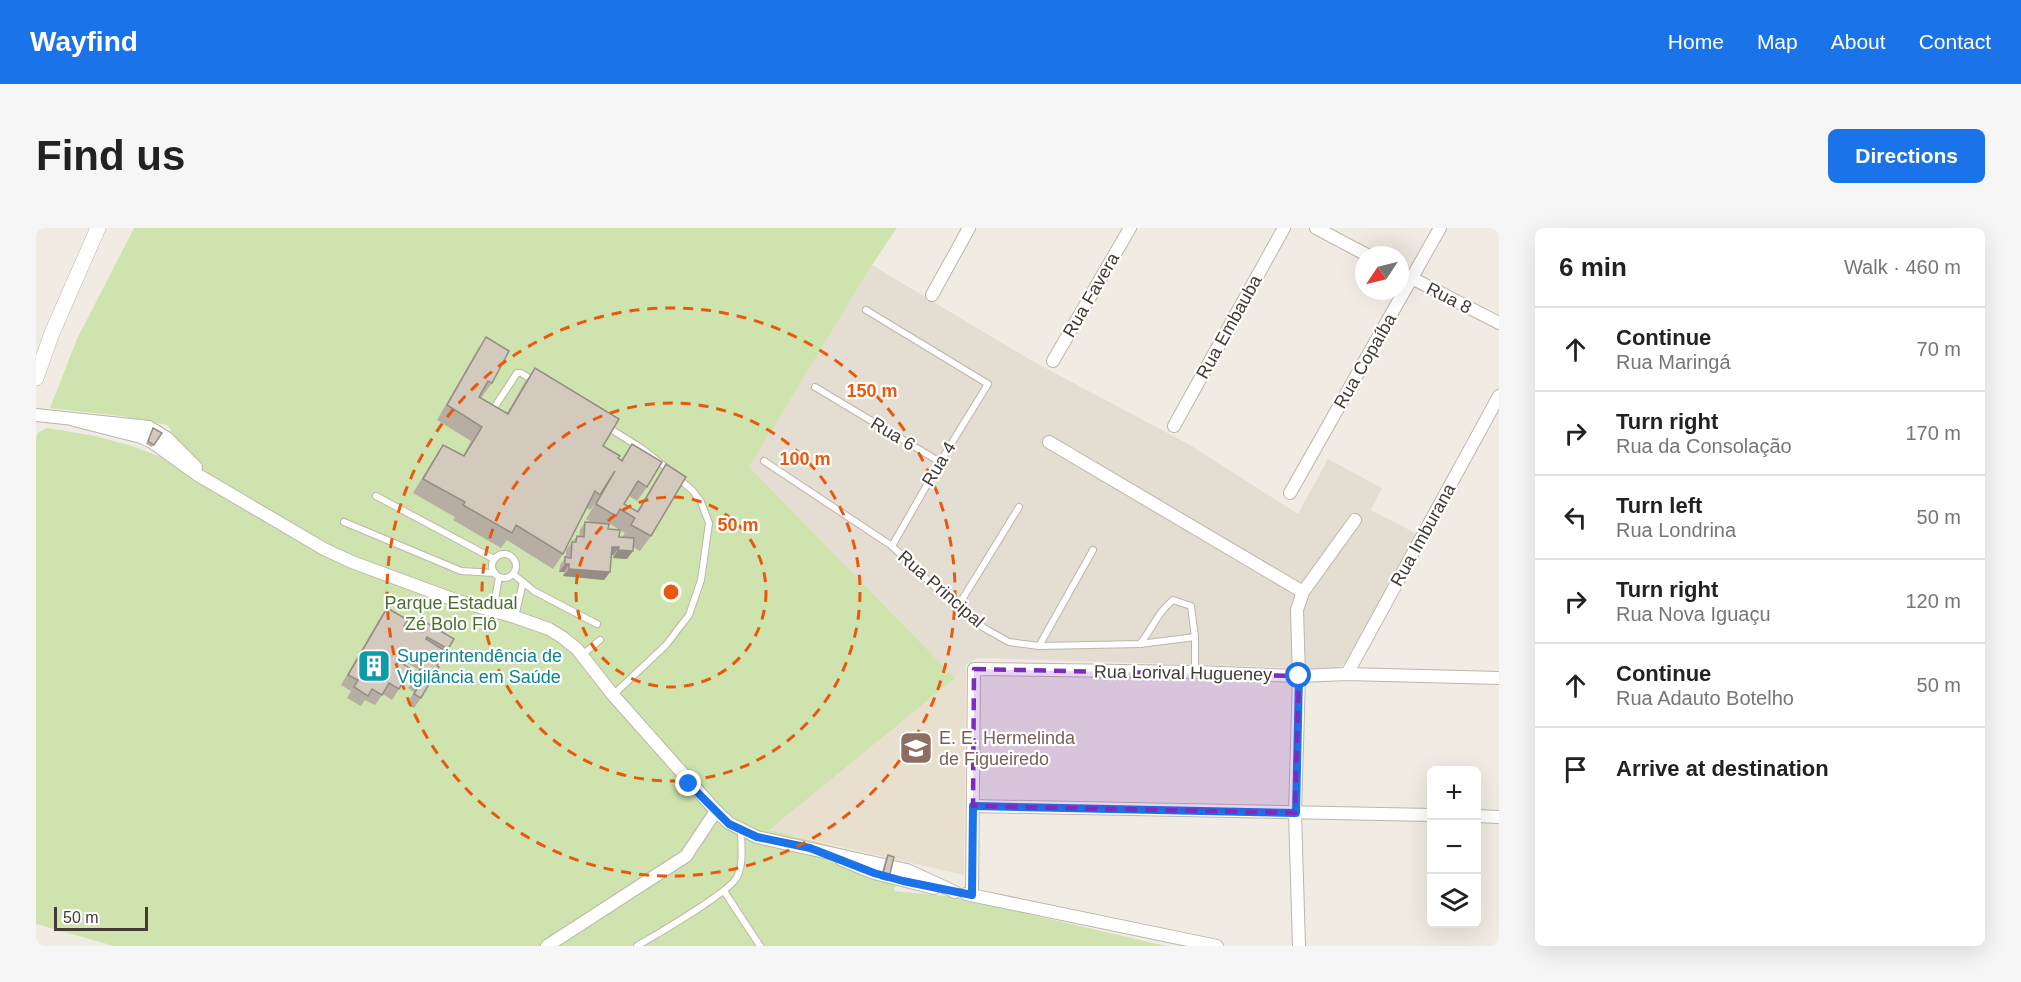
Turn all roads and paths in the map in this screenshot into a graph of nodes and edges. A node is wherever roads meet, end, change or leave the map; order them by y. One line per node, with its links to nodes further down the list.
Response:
1 (98, 228): 14 (street)
2 (969, 228): 10 (street)
3 (1130, 228): 13 (street, Rua Favera)
4 (1284, 228): 21 (street, Rua Embauba)
5 (1316, 228): 7 (street)
6 (1440, 228): 9 (street, Rua Copaíba)
7 (1355, 249)
8 (1409, 278): 9 (street, Rua 8)
9 (1412, 279): 12 (street, Rua 8); 25 (street, Rua Copaíba)
10 (932, 295)
11 (866, 310): 24 (lane, Rua 4)
12 (1499, 323)
13 (1053, 361)
14 (36, 378)
15 (544, 387): 19 (lane)
16 (815, 387): 24 (lane, Rua 6)
17 (1499, 396): 47 (street, Rua Imburana)
18 (36, 415): 38 (street)
19 (489, 417)
20 (600, 422): 50 (lane)
21 (1174, 426)
22 (1048, 442): 36 (street)
23 (765, 461): 30 (lane, Rua Principal)
24 (940, 462): 30 (lane, Rua 4)
25 (1290, 493)
26 (376, 496): 32 (lane)
27 (1020, 507): 37 (lane)
28 (1355, 520): 36 (street)
29 (344, 522): 34 (lane)
30 (892, 546): 37 (lane, Rua Principal)
31 (1093, 550): 44 (lane)
32 (494, 559): 33 (lane); 34 (lane)
33 (513, 574): 34 (lane); 35 (lane)
34 (497, 575): 38 (lane)
35 (522, 582): 39 (lane); 40 (lane)
36 (1303, 592): 48 (street)
37 (957, 608): 44 (lane, Rua Principal)
38 (493, 611): 39 (street)
39 (515, 617): 45 (street)
40 (597, 624)
41 (1195, 637): 43 (lane, Rua Principal); 43 (lane); 46 (lane)
42 (600, 640): 45 (lane)
43 (1140, 645): 44 (lane, Rua Principal)
44 (1039, 646)
45 (581, 656): 50 (street)
46 (1195, 672): 48 (street, Rua Lorival Hugueney); 51 (street, Rua Lorival Hugueney)
47 (1347, 674): 48 (street, Rua Lorival Hugueney); 49 (street, Rua Lorival Hugueney)
48 (1299, 676): 53 (street)
49 (1499, 678)
50 (613, 695): 52 (street)
51 (973, 806): 53 (street); 59 (street)
52 (716, 811): 57 (street); 60 (street)
53 (1296, 813): 54 (street); 64 (street)
54 (1427, 815)
55 (1481, 816): 56 (street)
56 (1499, 817)
57 (741, 830): 58 (lane); 59 (street)
58 (724, 891): 61 (lane); 62 (lane)
59 (972, 895): 63 (street)
60 (547, 946)
61 (638, 946)
62 (760, 946)
63 (1217, 946)
64 (1299, 946)

